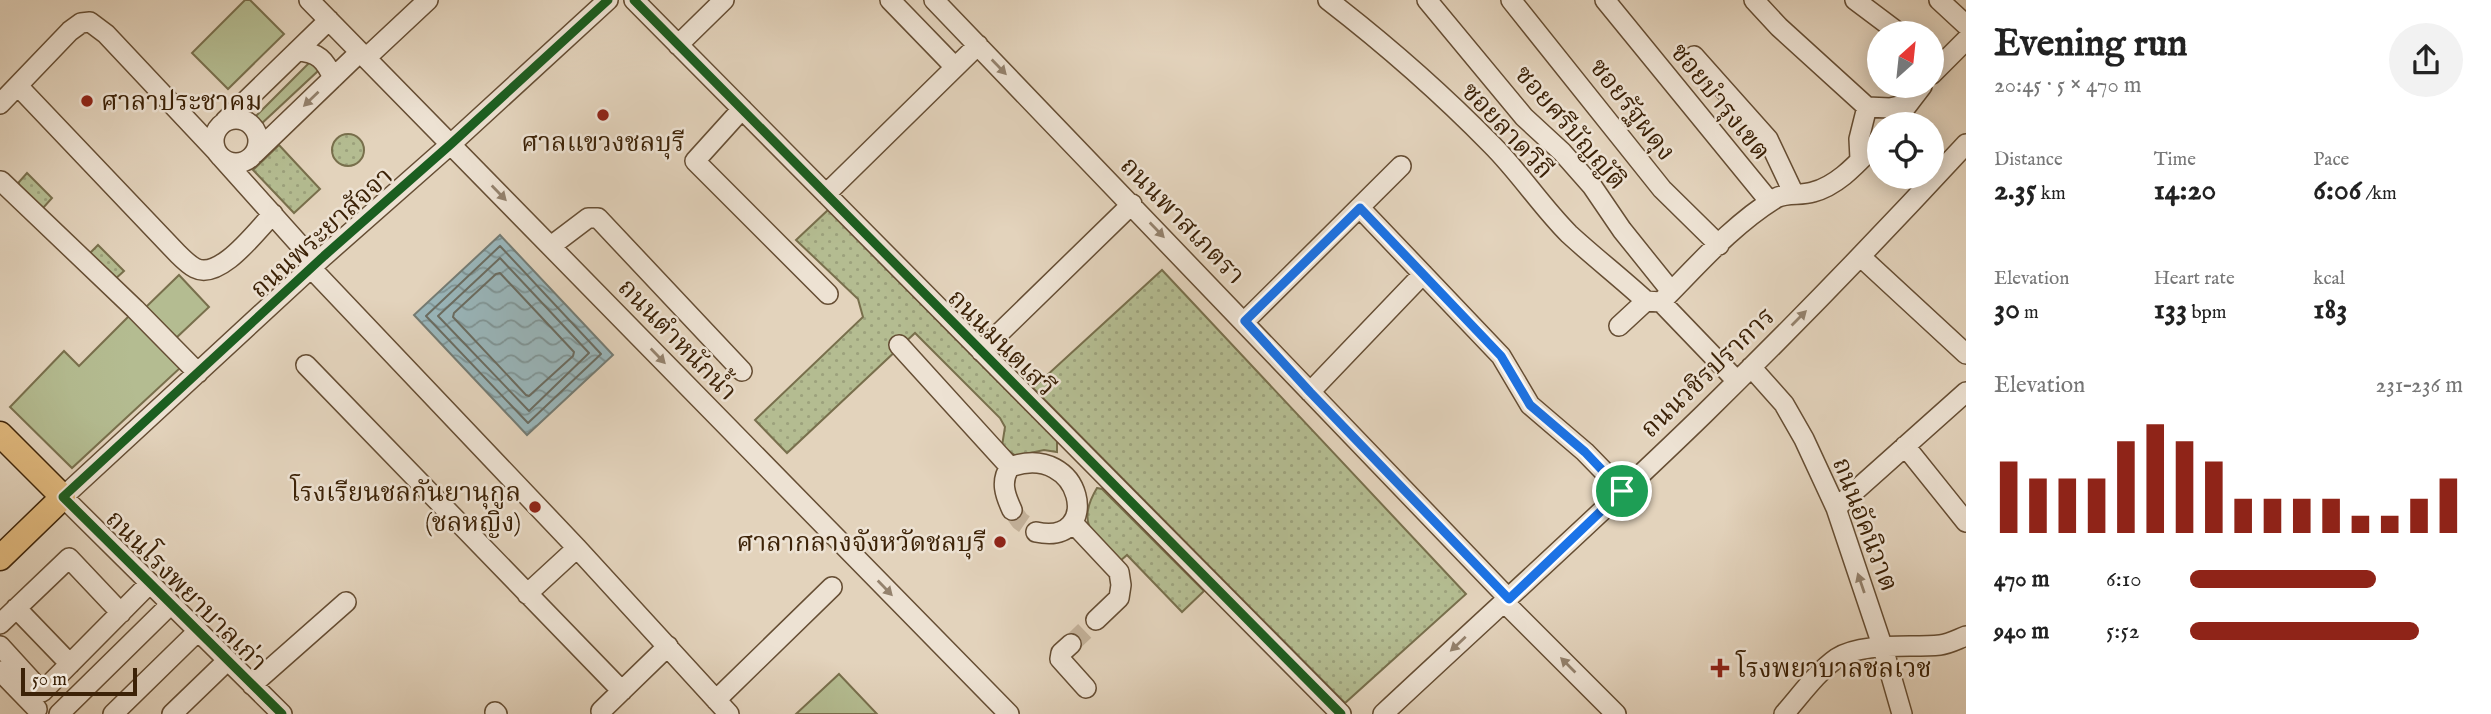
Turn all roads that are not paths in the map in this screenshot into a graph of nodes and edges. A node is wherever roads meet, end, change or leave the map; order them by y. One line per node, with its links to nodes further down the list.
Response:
1 (309, 0): 15 (street, ถนนตำหนักน้ำ)
2 (428, 0): 22 (street)
3 (608, 0): 35 (street, ถนนพระยาสัจจา)
4 (634, 0): 19 (street, ถนนมนตเสวี)
5 (724, 0): 19 (street)
6 (890, 0): 25 (street)
7 (934, 0): 20 (street, ถนนพาสเภตรา)
8 (1328, 0): 55 (street, ซอยลาดวิถี)
9 (1427, 0): 55 (street, ซอยศรีบัญญัติ)
10 (1511, 0): 49 (street, ซอยรัฐผดุง)
11 (1605, 0): 45 (street, ซอยบำรุงเขต)
12 (1754, 0): 31 (street)
13 (1855, 0): 16 (street)
14 (1939, 0): 17 (street)
15 (329, 20): 21 (street); 22 (street, ถนนตำหนักน้ำ)
16 (1883, 21)
17 (1966, 25)
18 (1966, 40): 24 (street)
19 (678, 45): 32 (street, ถนนมนตเสวี)
20 (978, 45): 25 (street); 46 (street, ถนนพาสเภตรา, one-way to 46)
21 (298, 51): 26 (street); 34 (street)
22 (363, 55): 26 (street); 35 (street, ถนนตำหนักน้ำ)
23 (1694, 57): 44 (street)
24 (1944, 59)
25 (955, 67): 43 (street)
26 (333, 78): 39 (street, one-way to 39)
27 (18, 86): 29 (street); 38 (street); 48 (street)
28 (1913, 98): 30 (street)
29 (0, 104)
30 (1908, 104): 31 (street); 33 (street)
31 (1867, 107): 40 (street)
32 (742, 109): 43 (street, ถนนมนตเสวี); 54 (street)
33 (1902, 112)
34 (225, 121): 38 (street); 39 (street)
35 (451, 144): 50 (street, ถนนตำหนักน้ำ, one-way to 50); 52 (street, ถนนพระยาสัจจา)
36 (1966, 144): 51 (street, ถนนวชิรปราการ)
37 (1867, 152): 40 (street)
38 (219, 154): 39 (street); 48 (street)
39 (254, 154)
40 (1860, 159): 44 (street)
41 (1401, 166): 47 (street)
42 (1, 181): 64 (street)
43 (826, 194): 59 (street, ถนนมนตเสวี)
44 (1794, 194): 45 (street)
45 (1770, 202): 49 (street)
46 (1132, 204): 56 (street, ถนนพาสเภตรา, one-way to 56); 59 (street)
47 (1360, 208): 53 (street); 56 (street)
48 (273, 214): 52 (street)
49 (1718, 245): 55 (street)
50 (551, 246): 63 (street); 113 (street, ถนนตำหนักน้ำ, one-way to 113)
51 (1861, 257): 60 (street); 62 (street, ถนนวชิรปราการ, one-way to 51)
52 (314, 265): 64 (street, ถนนพระยาสัจจา); 82 (street)
53 (1423, 274): 66 (street); 74 (street)
54 (828, 294)
55 (1659, 298): 57 (street); 65 (street, ซอยลาดวิถี)
56 (1245, 321): 66 (street, ถนนพาสเภตรา)
57 (1619, 326)
58 (899, 345): 72 (street)
59 (981, 351): 69 (street, ถนนมนตเสวี)
60 (1966, 354)
61 (306, 365): 86 (street)
62 (1751, 367): 65 (street, ถนนวชิรปราการ); 77 (street, ถนนอัคนิวาต)
63 (742, 371)
64 (198, 373): 75 (street, ถนนพระยาสัจจา)
65 (1737, 381): 74 (street, ถนนวชิรปราการ)
66 (1310, 392): 87 (street, ถนนพาสเภตรา)
67 (1966, 392): 70 (street)
68 (0, 434): 75 (main road, ถนนโรงพยาบาลเก่า)
69 (1075, 446): 71 (street); 73 (street, ถนนมนตเสวี)
70 (1905, 446): 77 (street); 79 (street)
71 (1048, 465): 72 (street); 76 (street)
72 (1010, 467): 78 (street)
73 (1100, 470): 76 (street); 114 (street, ถนนมนตเสวี)
74 (1622, 491): 87 (street, ถนนวชิรปราการ)
75 (63, 497): 83 (main road, ถนนพระยาสัจจา); 84 (street, ถนนโรงพยาบาลเก่า)
76 (1076, 502): 80 (street)
77 (1836, 508): 99 (street, ถนนอัคนิวาต, one-way to 77)
78 (1012, 510)
79 (1966, 522)
80 (1073, 523): 81 (street); 92 (street)
81 (1036, 532)
82 (578, 548): 86 (street); 98 (street)
83 (0, 558)
84 (150, 583): 89 (street, ถนนโรงพยาบาลเก่า); 91 (street)
85 (832, 587): 107 (street)
86 (527, 594): 105 (street)
87 (1507, 601): 115 (street, ถนนวชิรปราการ, one-way to 115); 116 (street, ถนนพาสเภตรา, one-way to 87)
88 (346, 602): 103 (street)
89 (171, 604): 94 (street, ถนนโรงพยาบาลเก่า); 109 (street)
90 (16, 608): 91 (street); 93 (street); 101 (street)
91 (121, 612): 101 (street)
92 (1096, 620)
93 (0, 624)
94 (198, 631): 100 (street, ถนนโรงพยาบาลเก่า); 110 (street)
95 (1966, 636): 99 (street)
96 (1071, 644): 104 (street)
97 (0, 646): 101 (street)
98 (668, 646): 105 (street); 107 (street)
99 (1883, 648): 117 (street); 118 (street, ถนนอัคนิวาต)
100 (228, 660): 103 (street, ถนนโรงพยาบาลเก่า); 111 (street)
101 (70, 664)
102 (0, 671): 106 (street)
103 (252, 685): 112 (street, ถนนโรงพยาบาลเก่า)
104 (1086, 688)
105 (622, 691): 108 (street)
106 (37, 709)
107 (724, 710)
108 (601, 711)
109 (60, 714)
110 (114, 714)
111 (172, 714)
112 (282, 714)
113 (1009, 714)
114 (1341, 714)
115 (1383, 714)
116 (1616, 714)
117 (1784, 714)
118 (1902, 714)

